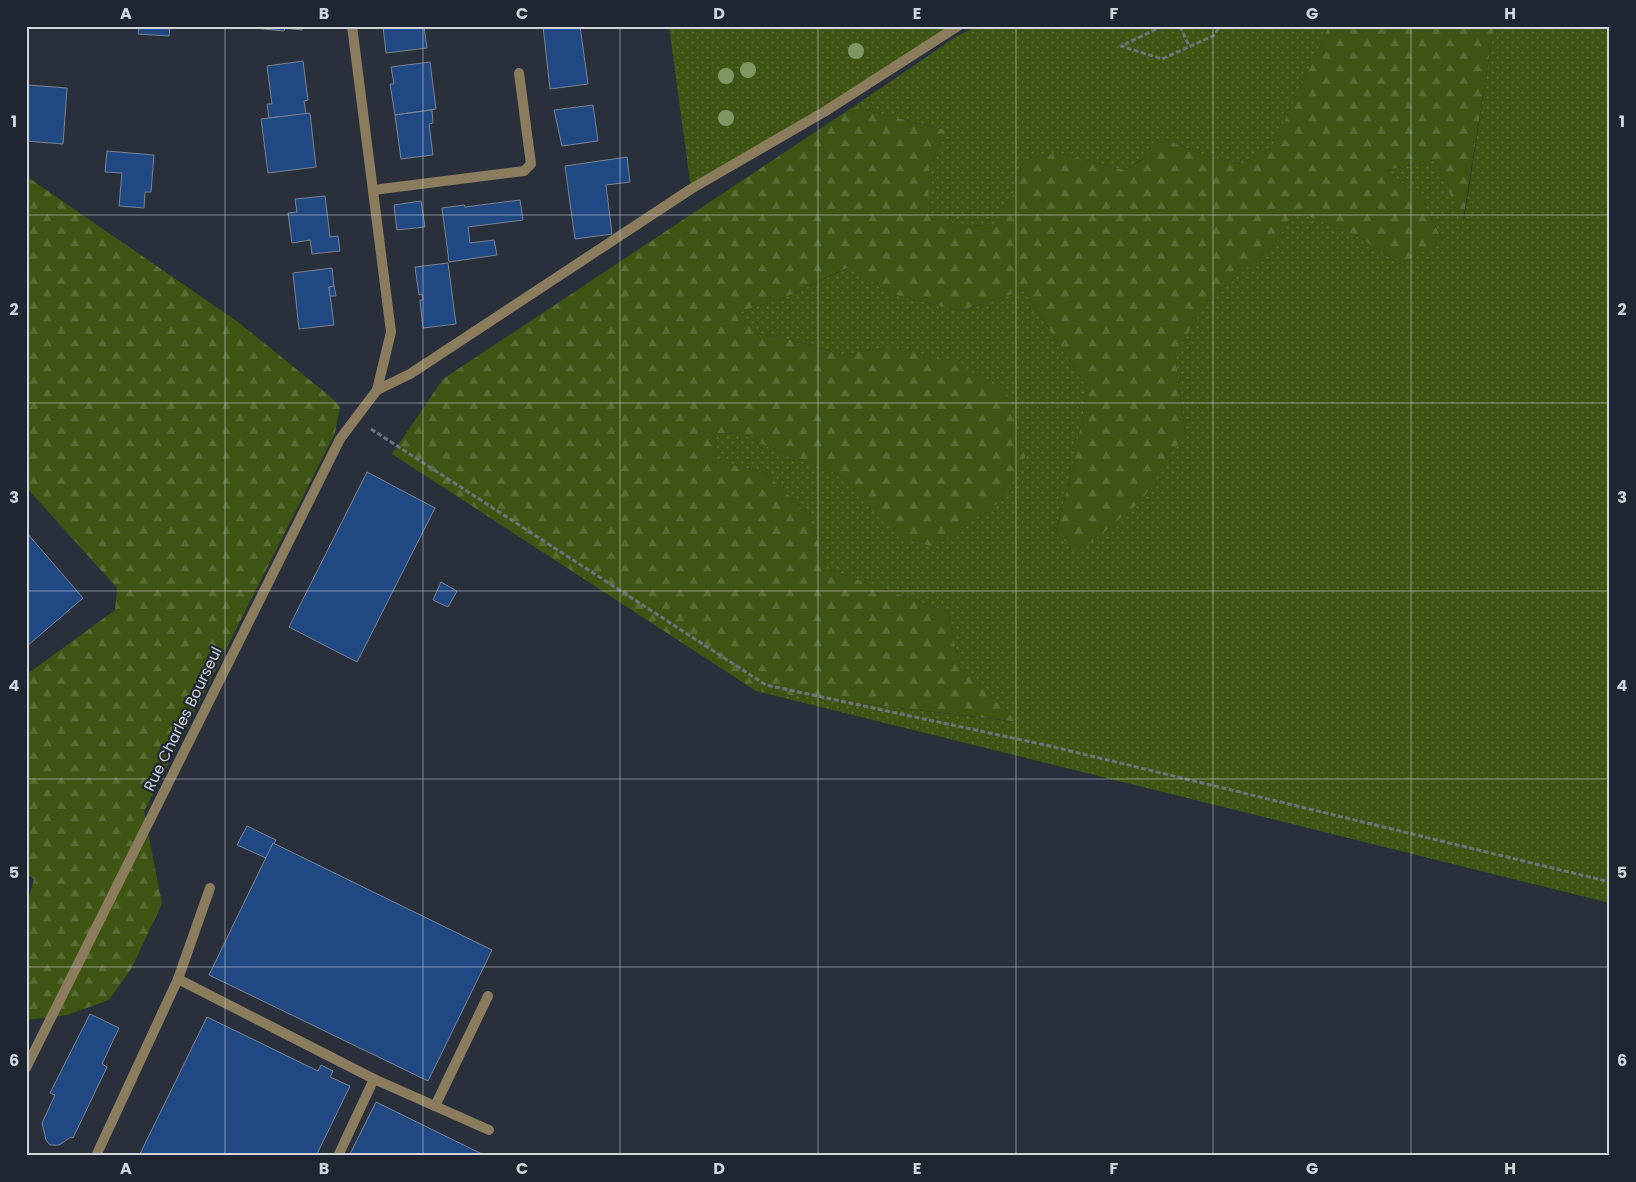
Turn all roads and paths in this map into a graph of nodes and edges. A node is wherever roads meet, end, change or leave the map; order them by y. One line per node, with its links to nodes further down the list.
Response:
1 (352, 26): 8 (street)
2 (958, 26): 9 (street)
3 (1163, 26): 6 (path)
4 (1180, 26): 6 (path)
5 (1219, 26): 6 (path)
6 (1189, 46)
7 (519, 74): 8 (street)
8 (373, 190): 9 (street)
9 (377, 390): 10 (street, Rue Charles Bourseul)
10 (356, 420): 11 (path); 15 (street, Rue Charles Bourseul)
11 (1610, 882)
12 (210, 888): 13 (street)
13 (178, 979): 16 (street); 19 (street)
14 (488, 996): 17 (street)
15 (26, 1068)
16 (374, 1079): 17 (street); 20 (street)
17 (435, 1106): 18 (street)
18 (490, 1130)
19 (96, 1156)
20 (338, 1156)

